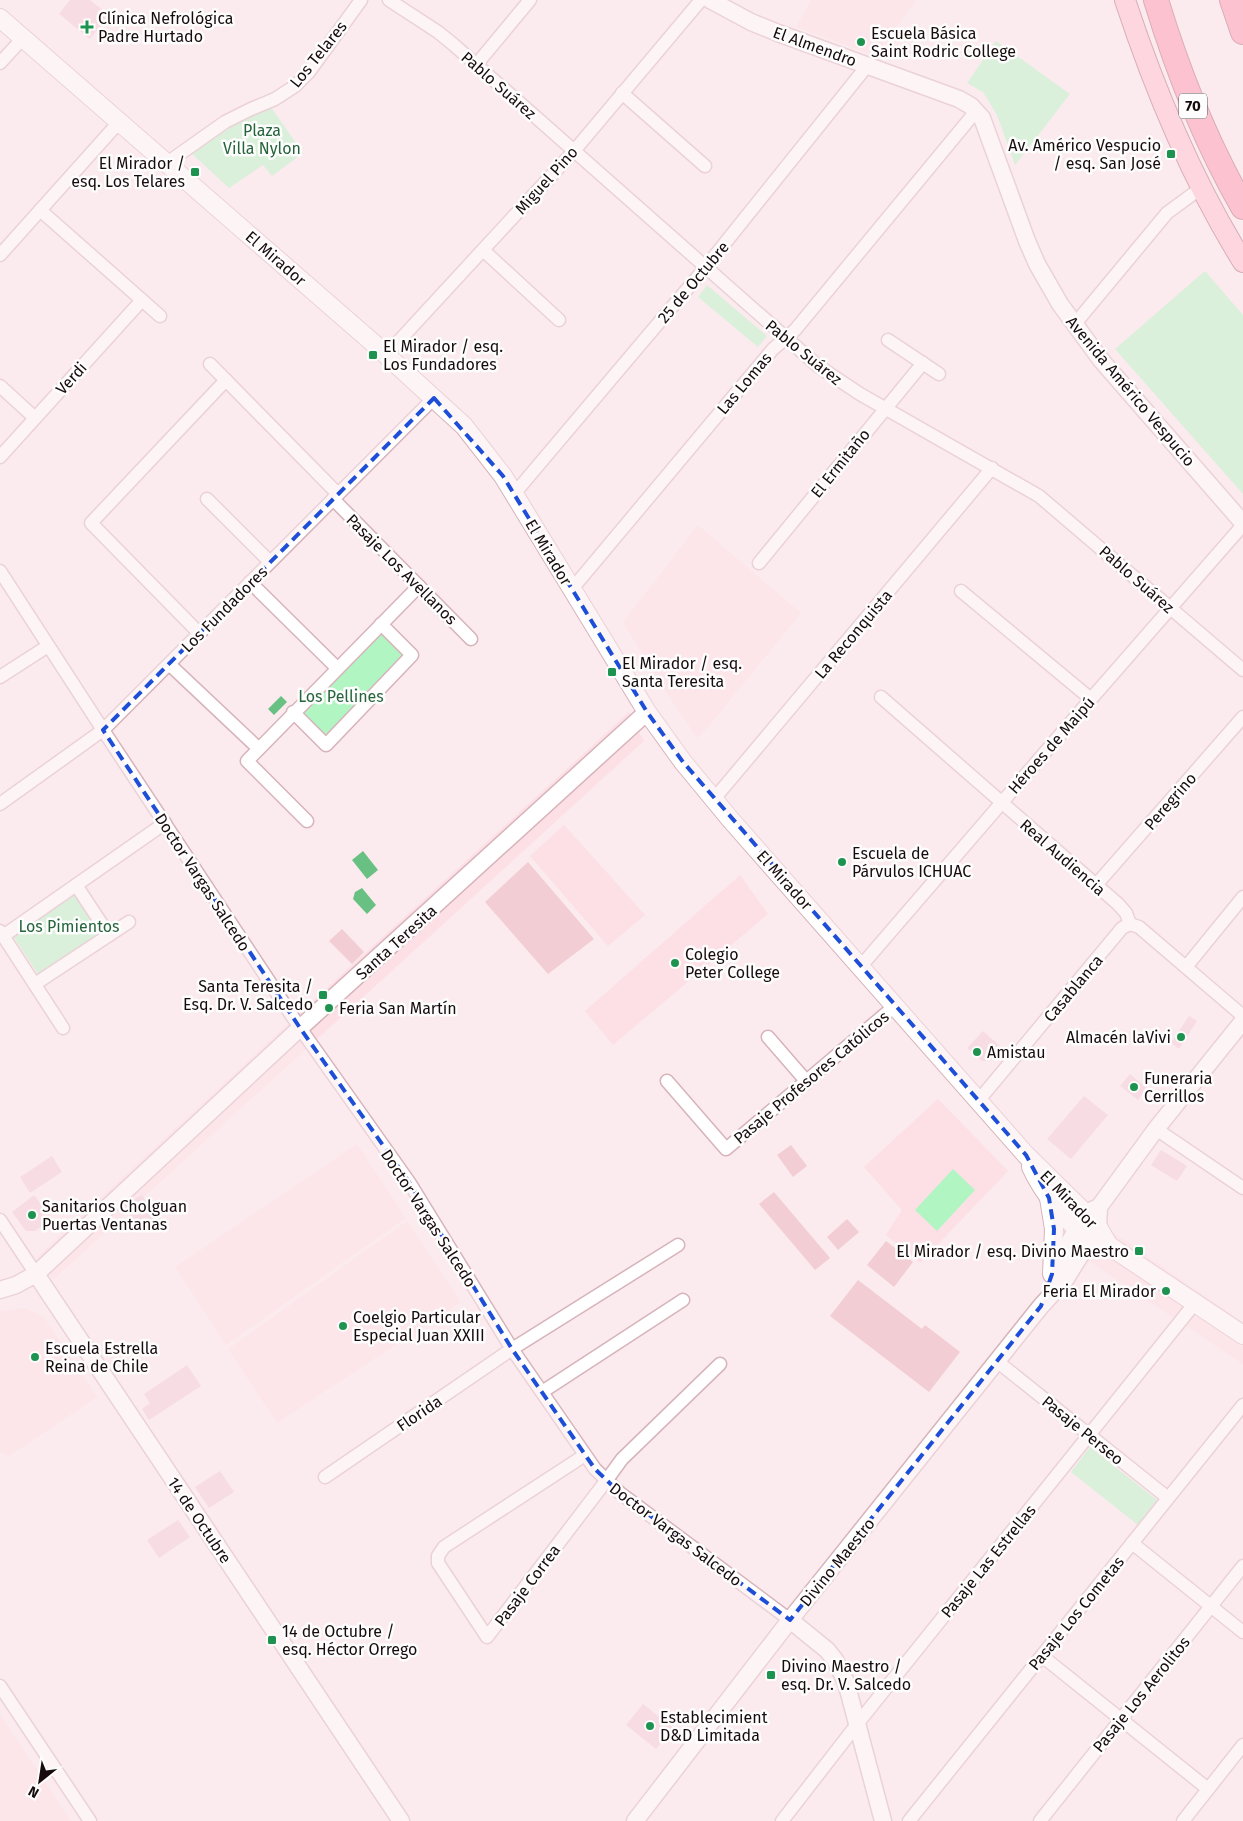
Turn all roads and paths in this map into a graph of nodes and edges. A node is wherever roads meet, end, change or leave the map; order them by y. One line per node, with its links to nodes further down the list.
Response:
1 (361, 0): 19 (street, Los Telares)
2 (389, 0): 13 (street, Pablo Suárez)
3 (530, 0): 13 (street)
4 (701, 0): 15 (street, Miguel Pino)
5 (710, 0): 14 (street, El Almendro)
6 (1125, 0): 21 (main road)
7 (1156, 0): 22 (highway, 70)
8 (1232, 0): 10 (highway)
9 (0, 18): 11 (main road, El Mirador)
10 (1243, 32)
11 (23, 38): 12 (street); 17 (main road, El Mirador)
12 (0, 63)
13 (476, 64): 18 (street, Pablo Suárez)
14 (867, 66): 16 (street, El Almendro); 27 (street, 25 de Octubre)
15 (622, 93): 18 (street, Miguel Pino); 20 (street)
16 (977, 110): 31 (street, Avenida Américo Vespucio); 32 (street, Las Lomas)
17 (120, 122): 19 (main road, El Mirador); 23 (street)
18 (574, 151): 24 (street, Miguel Pino); 27 (street, Pablo Suárez)
19 (167, 163): 34 (main road, El Mirador)
20 (705, 166)
21 (1201, 188): 26 (main road); 31 (street)
22 (1243, 207)
23 (40, 210): 25 (street); 28 (street)
24 (483, 250): 30 (street); 34 (street, Miguel Pino)
25 (0, 255)
26 (1243, 262)
27 (705, 268): 32 (street, Pablo Suárez); 45 (street, 25 de Octubre)
28 (142, 300): 29 (street); 42 (street, Verdi)
29 (160, 316)
30 (559, 320)
31 (1074, 325): 48 (street, Avenida Américo Vespucio)
32 (785, 339): 41 (street, Pablo Suárez); 54 (street, Las Lomas)
33 (888, 340): 35 (street)
34 (386, 355): 40 (main road, El Mirador)
35 (923, 363): 37 (street); 41 (street, El Ermitaño)
36 (210, 364): 38 (street, Pasaje Los Avellanos)
37 (939, 374)
38 (226, 380): 46 (street, Pasaje Los Avellanos); 58 (street)
39 (0, 386): 42 (street)
40 (434, 398): 45 (main road, El Mirador); 46 (street, Los Fundadores)
41 (885, 408): 44 (street, Pablo Suárez); 50 (street, El Ermitaño)
42 (35, 418): 43 (street, Verdi)
43 (0, 457)
44 (992, 468): 56 (street, Pablo Suárez); 72 (street, La Reconquista)
45 (514, 494): 54 (main road, El Mirador)
46 (335, 497): 49 (street, Los Fundadores); 53 (street, Pasaje Los Avellanos)
47 (207, 499): 49 (street)
48 (1243, 524): 56 (street, Héroes de Maipú)
49 (270, 562): 52 (street, Los Fundadores)
50 (759, 563)
51 (0, 570): 60 (street, Doctor Vargas Salcedo)
52 (250, 582): 58 (street, Los Fundadores); 62 (street)
53 (418, 586): 57 (street); 59 (street, Pasaje Los Avellanos)
54 (572, 589): 68 (main road, El Mirador)
55 (962, 591): 66 (street)
56 (1170, 608): 63 (street, Pablo Suárez); 66 (street, Héroes de Maipú)
57 (381, 624): 62 (street); 67 (street)
58 (199, 634): 61 (street, Los Fundadores)
59 (472, 639)
60 (48, 646): 64 (street); 70 (street, Doctor Vargas Salcedo)
61 (169, 664): 70 (street, Los Fundadores); 71 (street)
62 (337, 668): 67 (street)
63 (1243, 670)
64 (0, 677)
65 (881, 697): 73 (street, Real Audiencia)
66 (1091, 699): 73 (street, Héroes de Maipú)
67 (293, 712): 71 (street)
68 (647, 712): 72 (main road, El Mirador); 91 (street, Santa Teresita)
69 (1243, 717): 78 (street, Peregrino)
70 (103, 730): 74 (street, Los Fundadores); 76 (street, Doctor Vargas Salcedo)
71 (258, 748): 75 (street)
72 (714, 800): 84 (main road, El Mirador)
73 (1002, 803): 78 (street, Real Audiencia); 84 (street, Héroes de Maipú)
74 (0, 804)
75 (307, 821)
76 (165, 824): 77 (street); 91 (street, Doctor Vargas Salcedo)
77 (76, 885): 82 (street); 83 (street)
78 (1096, 885): 81 (street, Real Audiencia)
79 (1243, 897): 85 (street)
80 (129, 922): 83 (street)
81 (1130, 924): 85 (street, Real Audiencia); 95 (street, Casablanca)
82 (2, 933): 86 (street)
83 (109, 935): 86 (street)
84 (861, 966): 87 (main road, El Mirador)
85 (1186, 967): 88 (street, Real Audiencia)
86 (35, 984): 90 (street)
87 (896, 1006): 94 (street, Pasaje Profesores Católicos); 95 (main road, El Mirador)
88 (1243, 1016)
89 (1243, 1021): 96 (street, Divino Maestro)
90 (63, 1028)
91 (300, 1028): 105 (street, Santa Teresita); 112 (street, Doctor Vargas Salcedo)
92 (768, 1037): 94 (street)
93 (666, 1081): 94 (street, Pasaje Profesores Católicos)
94 (806, 1082)
95 (979, 1100): 97 (main road, El Mirador)
96 (1156, 1129): 98 (street); 100 (street, Divino Maestro)
97 (1026, 1155): 99 (main road, El Mirador); 100 (main road, El Mirador)
98 (1243, 1188)
99 (1049, 1198): 102 (main road, El Mirador); 106 (main road)
100 (1092, 1210): 102 (street, Divino Maestro); 103 (main road, El Mirador)
101 (0, 1220): 105 (street, 14 de Octubre)
102 (1076, 1228): 103 (main road, El Mirador); 106 (street, Divino Maestro)
103 (1094, 1233): 109 (main road, El Mirador); 110 (street, Divino Maestro)
104 (678, 1245): 112 (street, Florida)
105 (36, 1274): 107 (street, Santa Teresita); 134 (street, 14 de Octubre)
106 (1052, 1274): 110 (street, Divino Maestro)
107 (0, 1290)
108 (683, 1300): 115 (street)
109 (1195, 1303): 111 (main road, El Mirador); 117 (street, Pasaje Las Estrellas)
110 (1042, 1306): 113 (street, Divino Maestro)
111 (1243, 1335)
112 (512, 1349): 115 (street, Doctor Vargas Salcedo); 119 (street, Florida)
113 (998, 1362): 117 (street, Pasaje Perseo); 125 (street, Divino Maestro)
114 (720, 1364): 120 (street)
115 (542, 1392): 118 (street, Doctor Vargas Salcedo)
116 (1243, 1405): 121 (street, Pasaje Los Cometas)
117 (1088, 1435): 121 (street, Pasaje Perseo); 130 (street, Pasaje Las Estrellas)
118 (585, 1455): 120 (street, Doctor Vargas Salcedo); 120 (street, Pasaje Correa)
119 (325, 1477)
120 (606, 1481): 125 (street, Doctor Vargas Salcedo)
121 (1168, 1498): 122 (street, Pasaje Los Cometas)
122 (1132, 1543): 124 (street); 127 (street, Pasaje Los Cometas)
123 (1243, 1566): 124 (street, Pasaje Los Aerolitos)
124 (1211, 1606): 126 (street); 129 (street, Pasaje Los Aerolitos)
125 (790, 1620): 130 (street, Doctor Vargas Salcedo); 135 (street, Divino Maestro)
126 (1243, 1632)
127 (1042, 1656): 129 (street); 138 (street, Pasaje Los Cometas)
128 (0, 1686): 133 (street)
129 (1121, 1719): 132 (street); 139 (street, Pasaje Los Aerolitos)
130 (858, 1723): 136 (street, Pasaje Las Estrellas); 137 (street, Doctor Vargas Salcedo)
131 (1243, 1745): 132 (street)
132 (1208, 1789): 140 (street)
133 (90, 1821)
134 (401, 1821)
135 (635, 1821)
136 (782, 1821)
137 (883, 1821)
138 (909, 1821)
139 (1040, 1821)
140 (1183, 1821)

